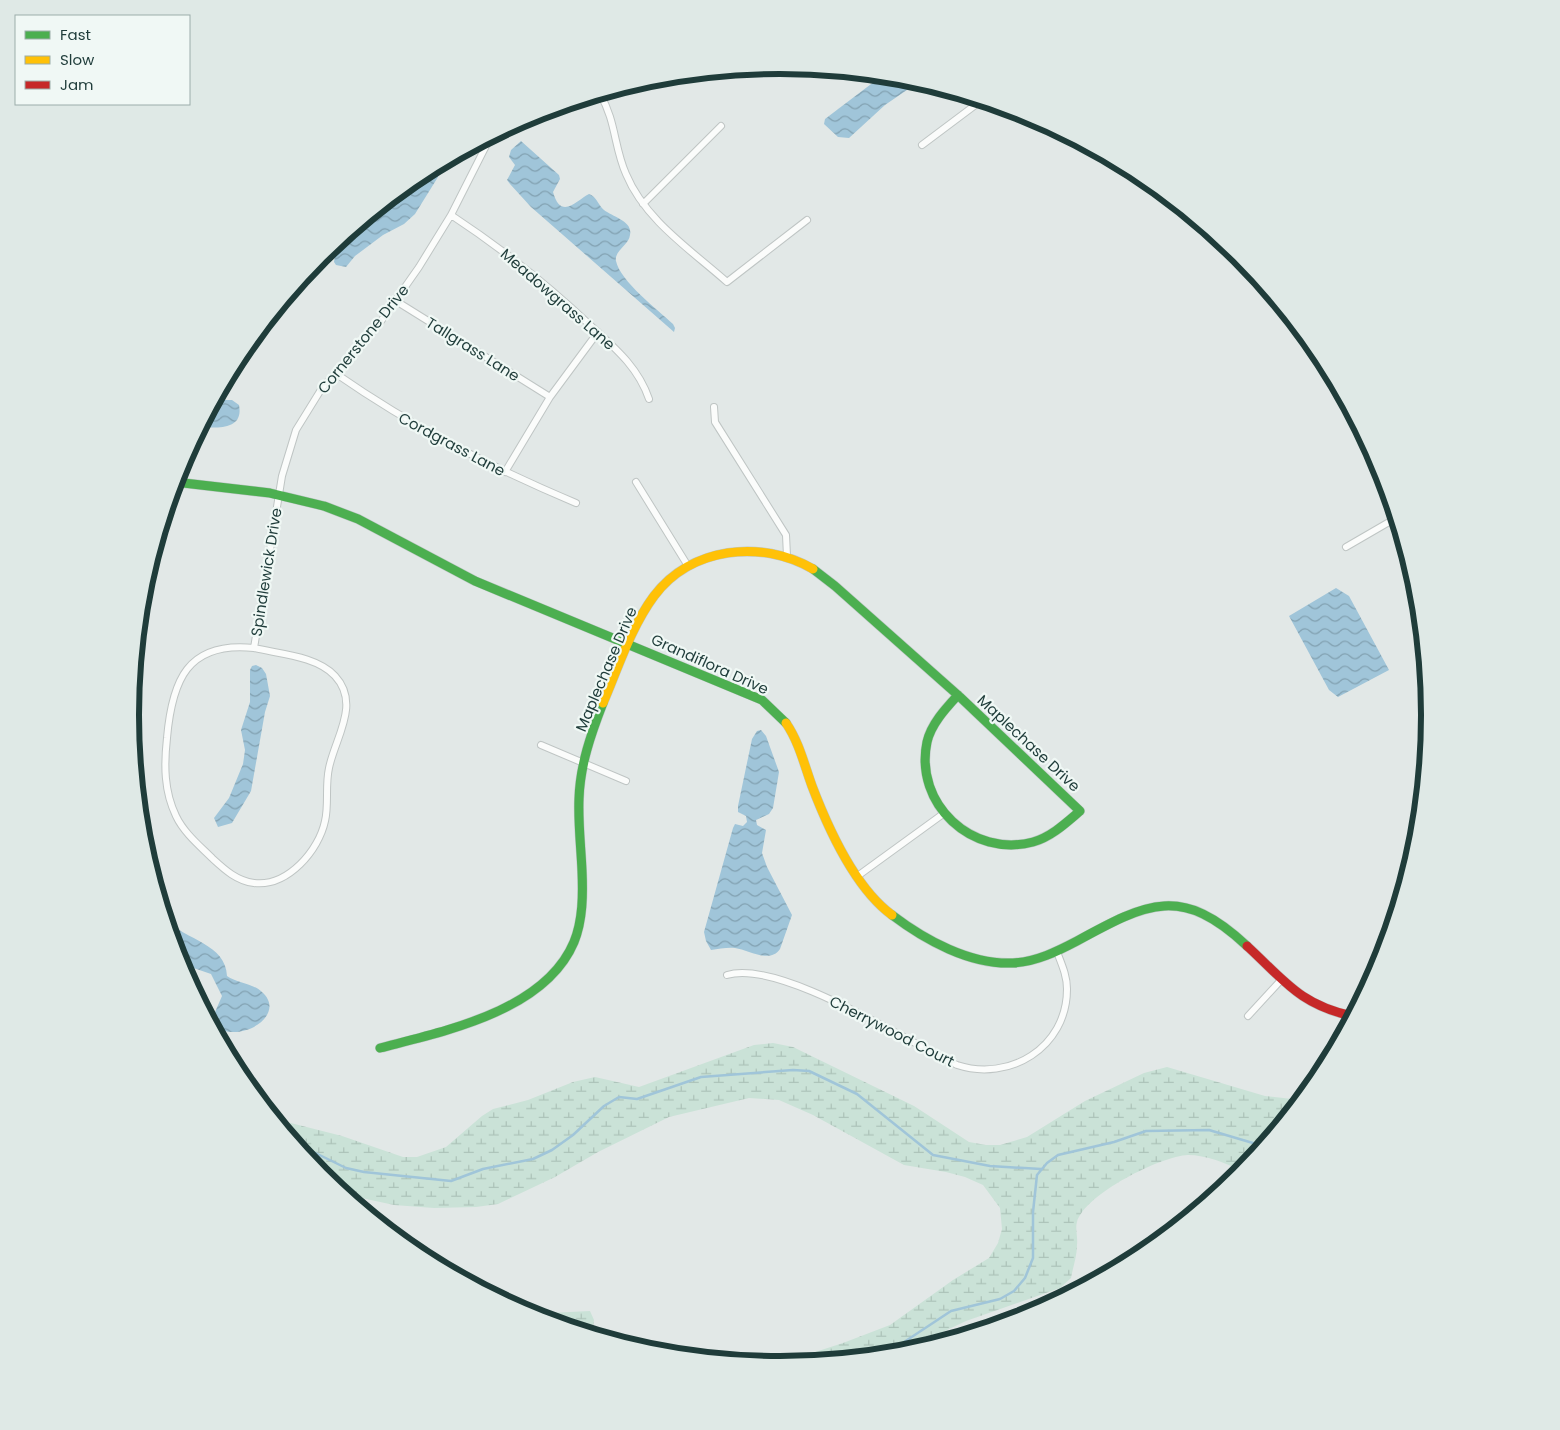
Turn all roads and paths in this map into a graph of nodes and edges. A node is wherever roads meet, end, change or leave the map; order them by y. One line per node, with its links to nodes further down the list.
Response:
1 (602, 99): 6 (street)
2 (976, 105): 5 (street)
3 (721, 126): 6 (street)
4 (486, 145): 7 (street, Cornerstone Drive)
5 (922, 145)
6 (643, 204): 8 (street)
7 (450, 215): 9 (street, Cornerstone Drive); 10 (street, Meadowgrass Lane)
8 (807, 220)
9 (396, 301): 11 (street, Cornerstone Drive); 12 (street, Tallgrass Lane)
10 (598, 332): 12 (street); 13 (street, Meadowgrass Lane)
11 (335, 373): 15 (street, Cordgrass Lane); 18 (street, Cornerstone Drive)
12 (550, 397): 15 (street)
13 (649, 399)
14 (714, 407): 22 (street)
15 (505, 472): 19 (street, Cordgrass Lane)
16 (636, 482): 23 (street)
17 (183, 483): 18 (street, Grandiflora Drive)
18 (278, 495): 24 (street, Grandiflora Drive); 25 (street, Spindlewick Drive)
19 (576, 503)
20 (1391, 521): 21 (street)
21 (1346, 547)
22 (787, 556): 23 (street, Maplechase Drive); 26 (street, Maplechase Drive)
23 (688, 566): 24 (street, Maplechase Drive)
24 (629, 644): 28 (street, Maplechase Drive); 31 (street, Grandiflora Drive)
25 (254, 648): 25 (street, Spindlewick Drive)
26 (958, 695): 30 (street); 30 (street, Maplechase Drive)
27 (541, 745): 28 (street)
28 (583, 763): 29 (street); 37 (street, Maplechase Drive)
29 (626, 781)
30 (943, 814): 31 (street)
31 (859, 875): 32 (street, Grandiflora Drive)
32 (1057, 952): 33 (street, Cherrywood Court); 34 (street, Grandiflora Drive)
33 (727, 975)
34 (1282, 979): 35 (street); 36 (street, Grandiflora Drive)
35 (1248, 1016)
36 (1346, 1016)
37 (380, 1048)

